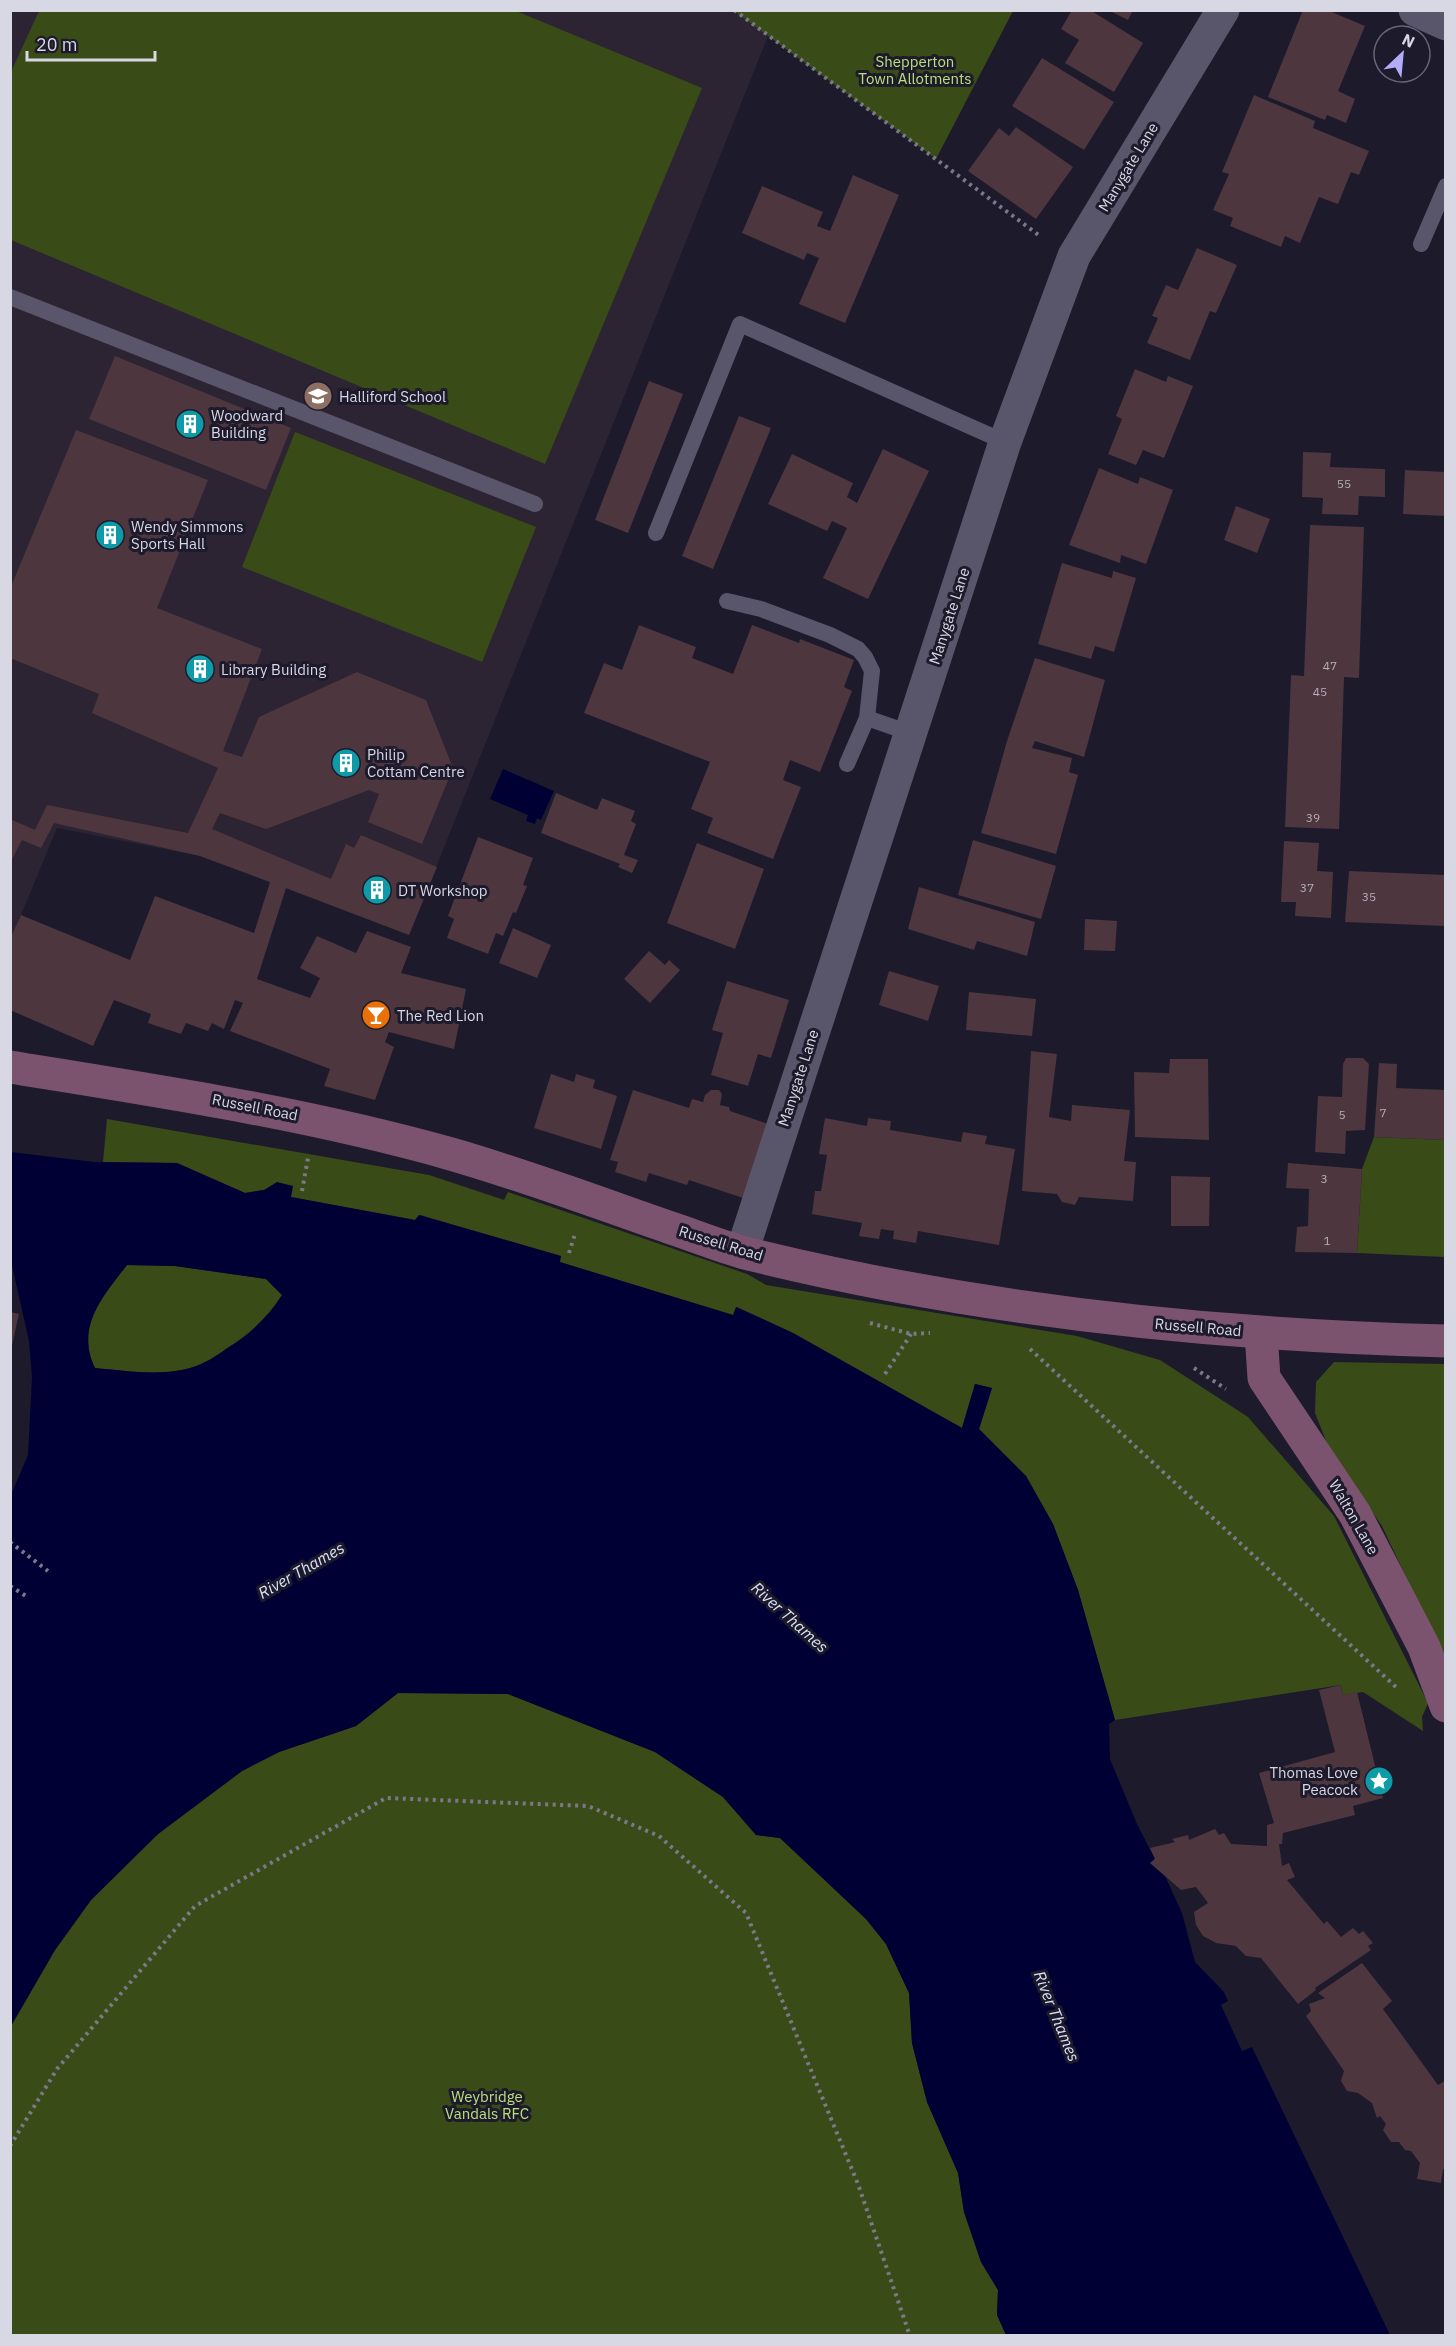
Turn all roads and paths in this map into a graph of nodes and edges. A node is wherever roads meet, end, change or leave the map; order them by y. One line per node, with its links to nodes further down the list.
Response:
1 (734, 10): 6 (path)
2 (1223, 10): 9 (street, Manygate Lane)
3 (1415, 10): 4 (street)
4 (1446, 24)
5 (1446, 186): 7 (lane)
6 (1044, 238)
7 (1421, 244)
8 (10, 297): 10 (lane)
9 (1005, 442): 11 (lane); 14 (street, Manygate Lane)
10 (535, 504)
11 (656, 533)
12 (727, 601): 13 (lane)
13 (867, 718): 14 (lane); 15 (lane)
14 (910, 734): 17 (street, Manygate Lane)
15 (847, 764)
16 (10, 1067): 17 (main road, Russell Road)
17 (742, 1252): 18 (main road, Russell Road)
18 (1261, 1333): 20 (main road, Russell Road); 28 (main road, Walton Lane)
19 (911, 1334): 22 (path)
20 (1446, 1341)
21 (1027, 1346): 27 (path)
22 (885, 1374)
23 (10, 1542): 24 (path)
24 (48, 1570)
25 (10, 1586): 26 (path)
26 (26, 1596)
27 (1402, 1693)
28 (1446, 1706)
29 (10, 2146): 30 (path)
30 (910, 2336)

